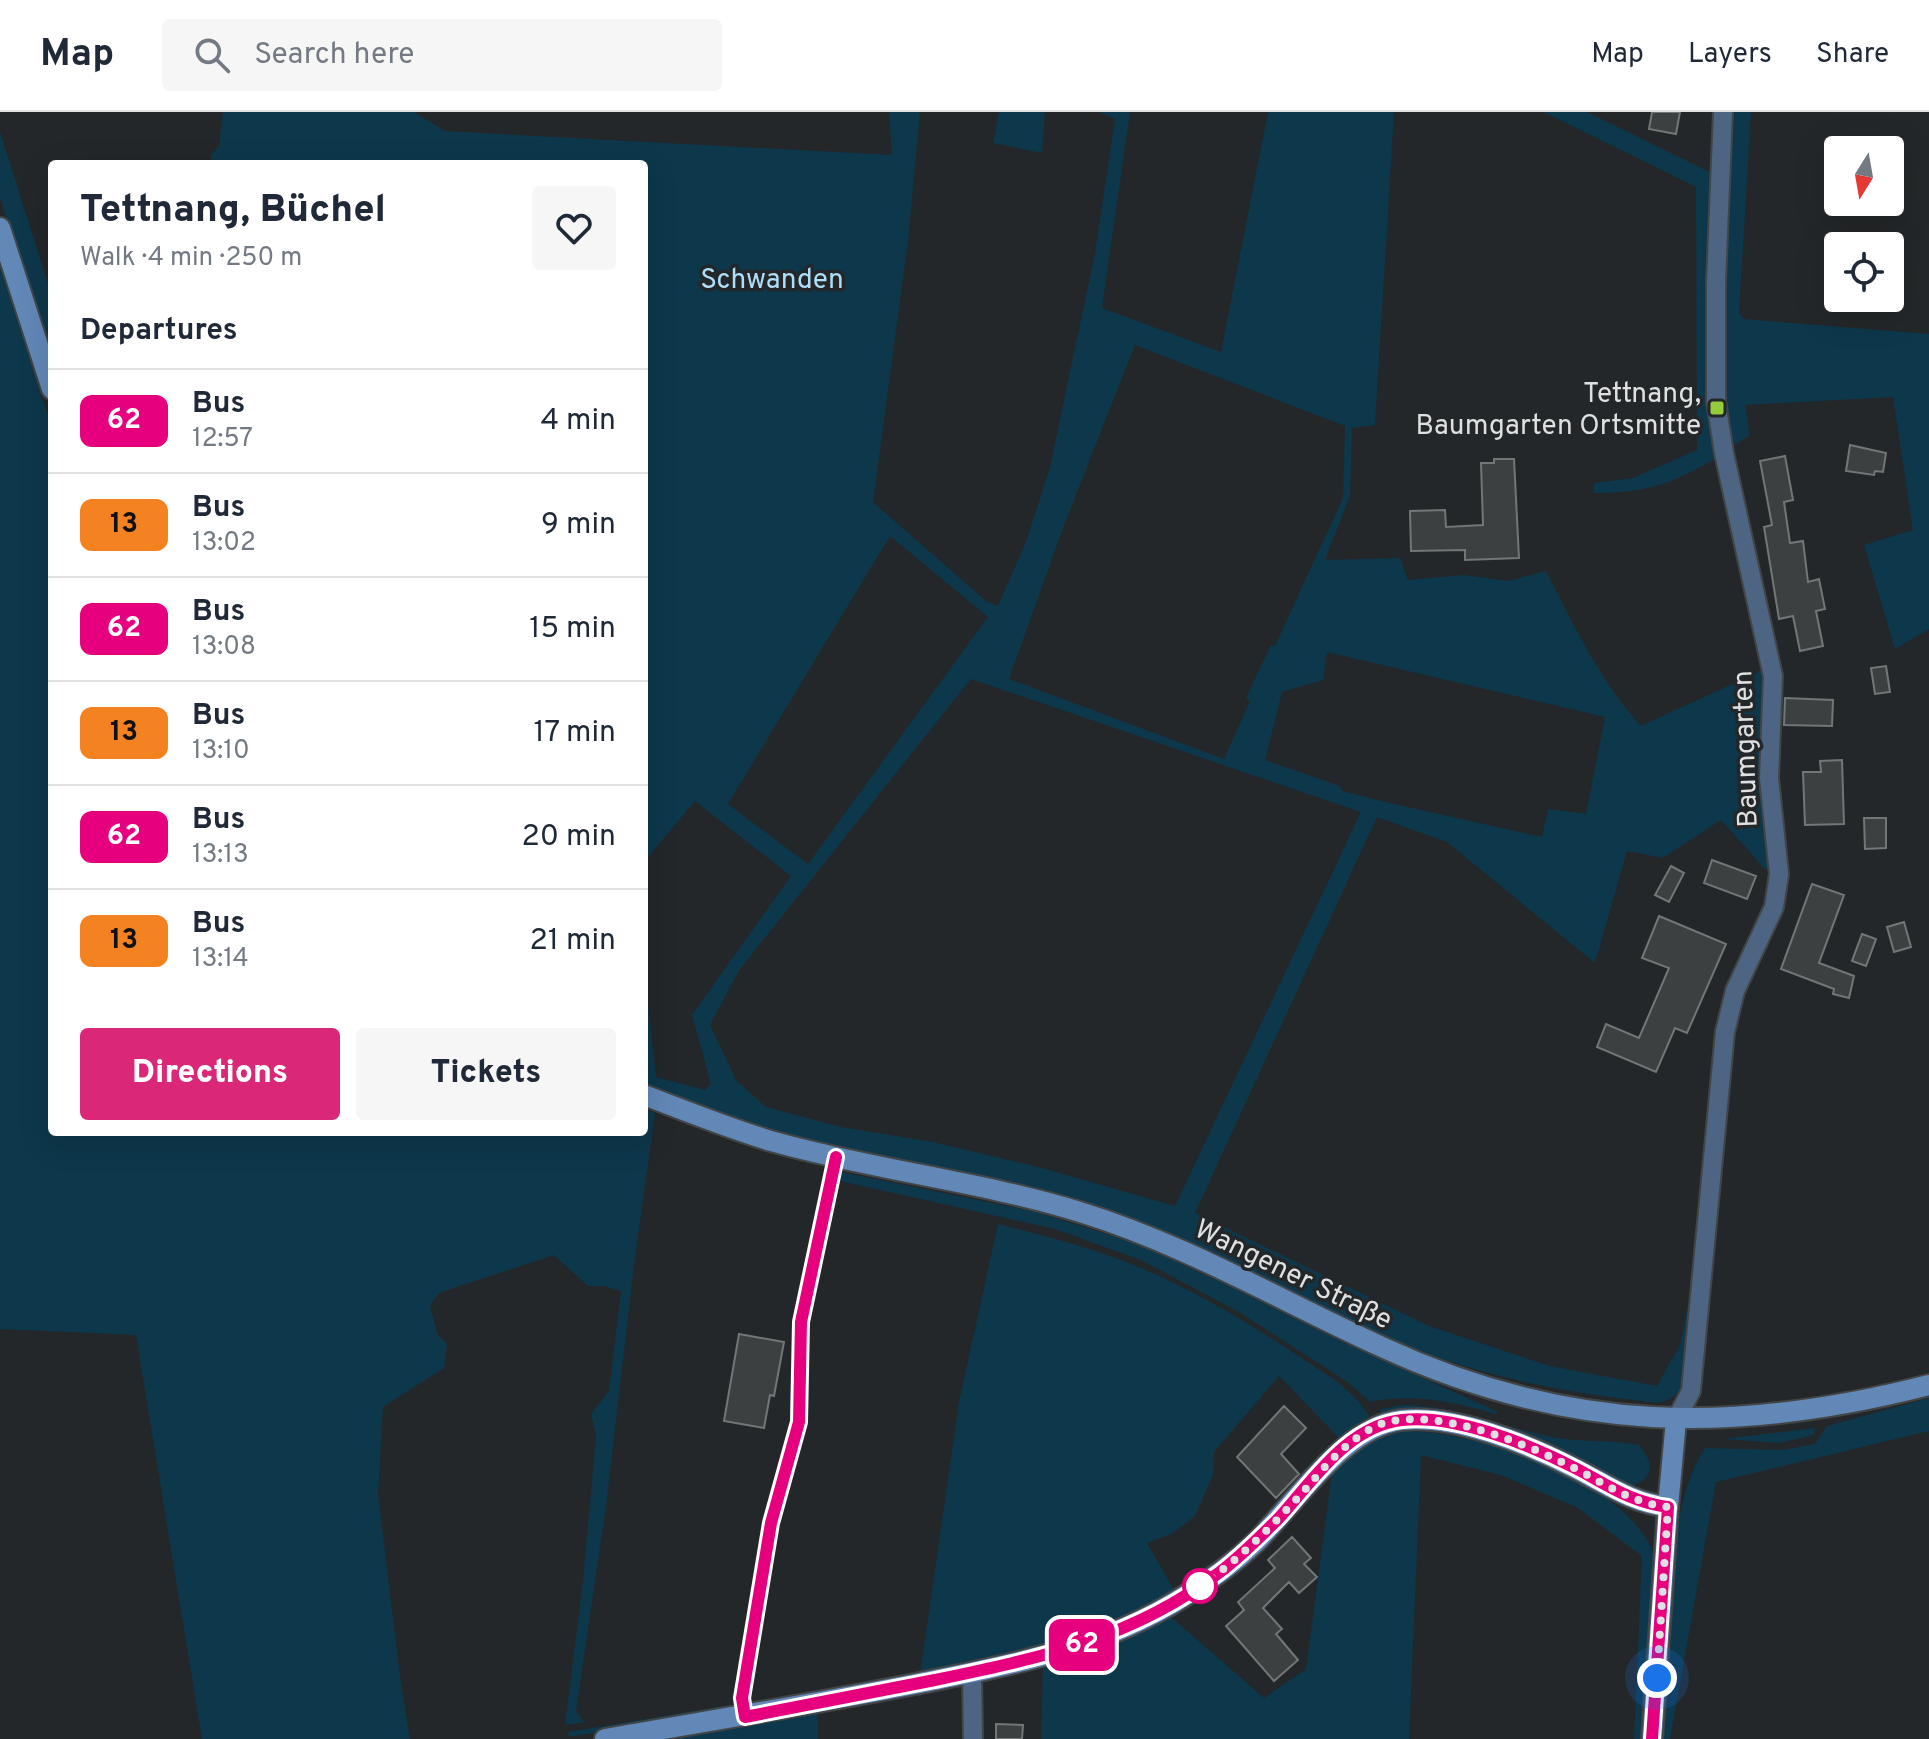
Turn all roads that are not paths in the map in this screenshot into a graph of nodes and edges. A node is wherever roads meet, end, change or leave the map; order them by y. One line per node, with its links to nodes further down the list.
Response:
1 (1723, 112): 7 (street, Baumgarten)
2 (0, 228): 3 (main road)
3 (48, 377)
4 (648, 1097): 5 (main road, Wangener Straße)
5 (836, 1157): 7 (main road, Wangener Straße); 10 (lane)
6 (1929, 1385): 7 (main road, Wangener Straße)
7 (1676, 1420): 8 (main road)
8 (1668, 1507): 9 (main road); 13 (street)
9 (972, 1672): 10 (main road); 12 (street)
10 (745, 1717): 11 (main road)
11 (605, 1739)
12 (973, 1739)
13 (1652, 1739)

